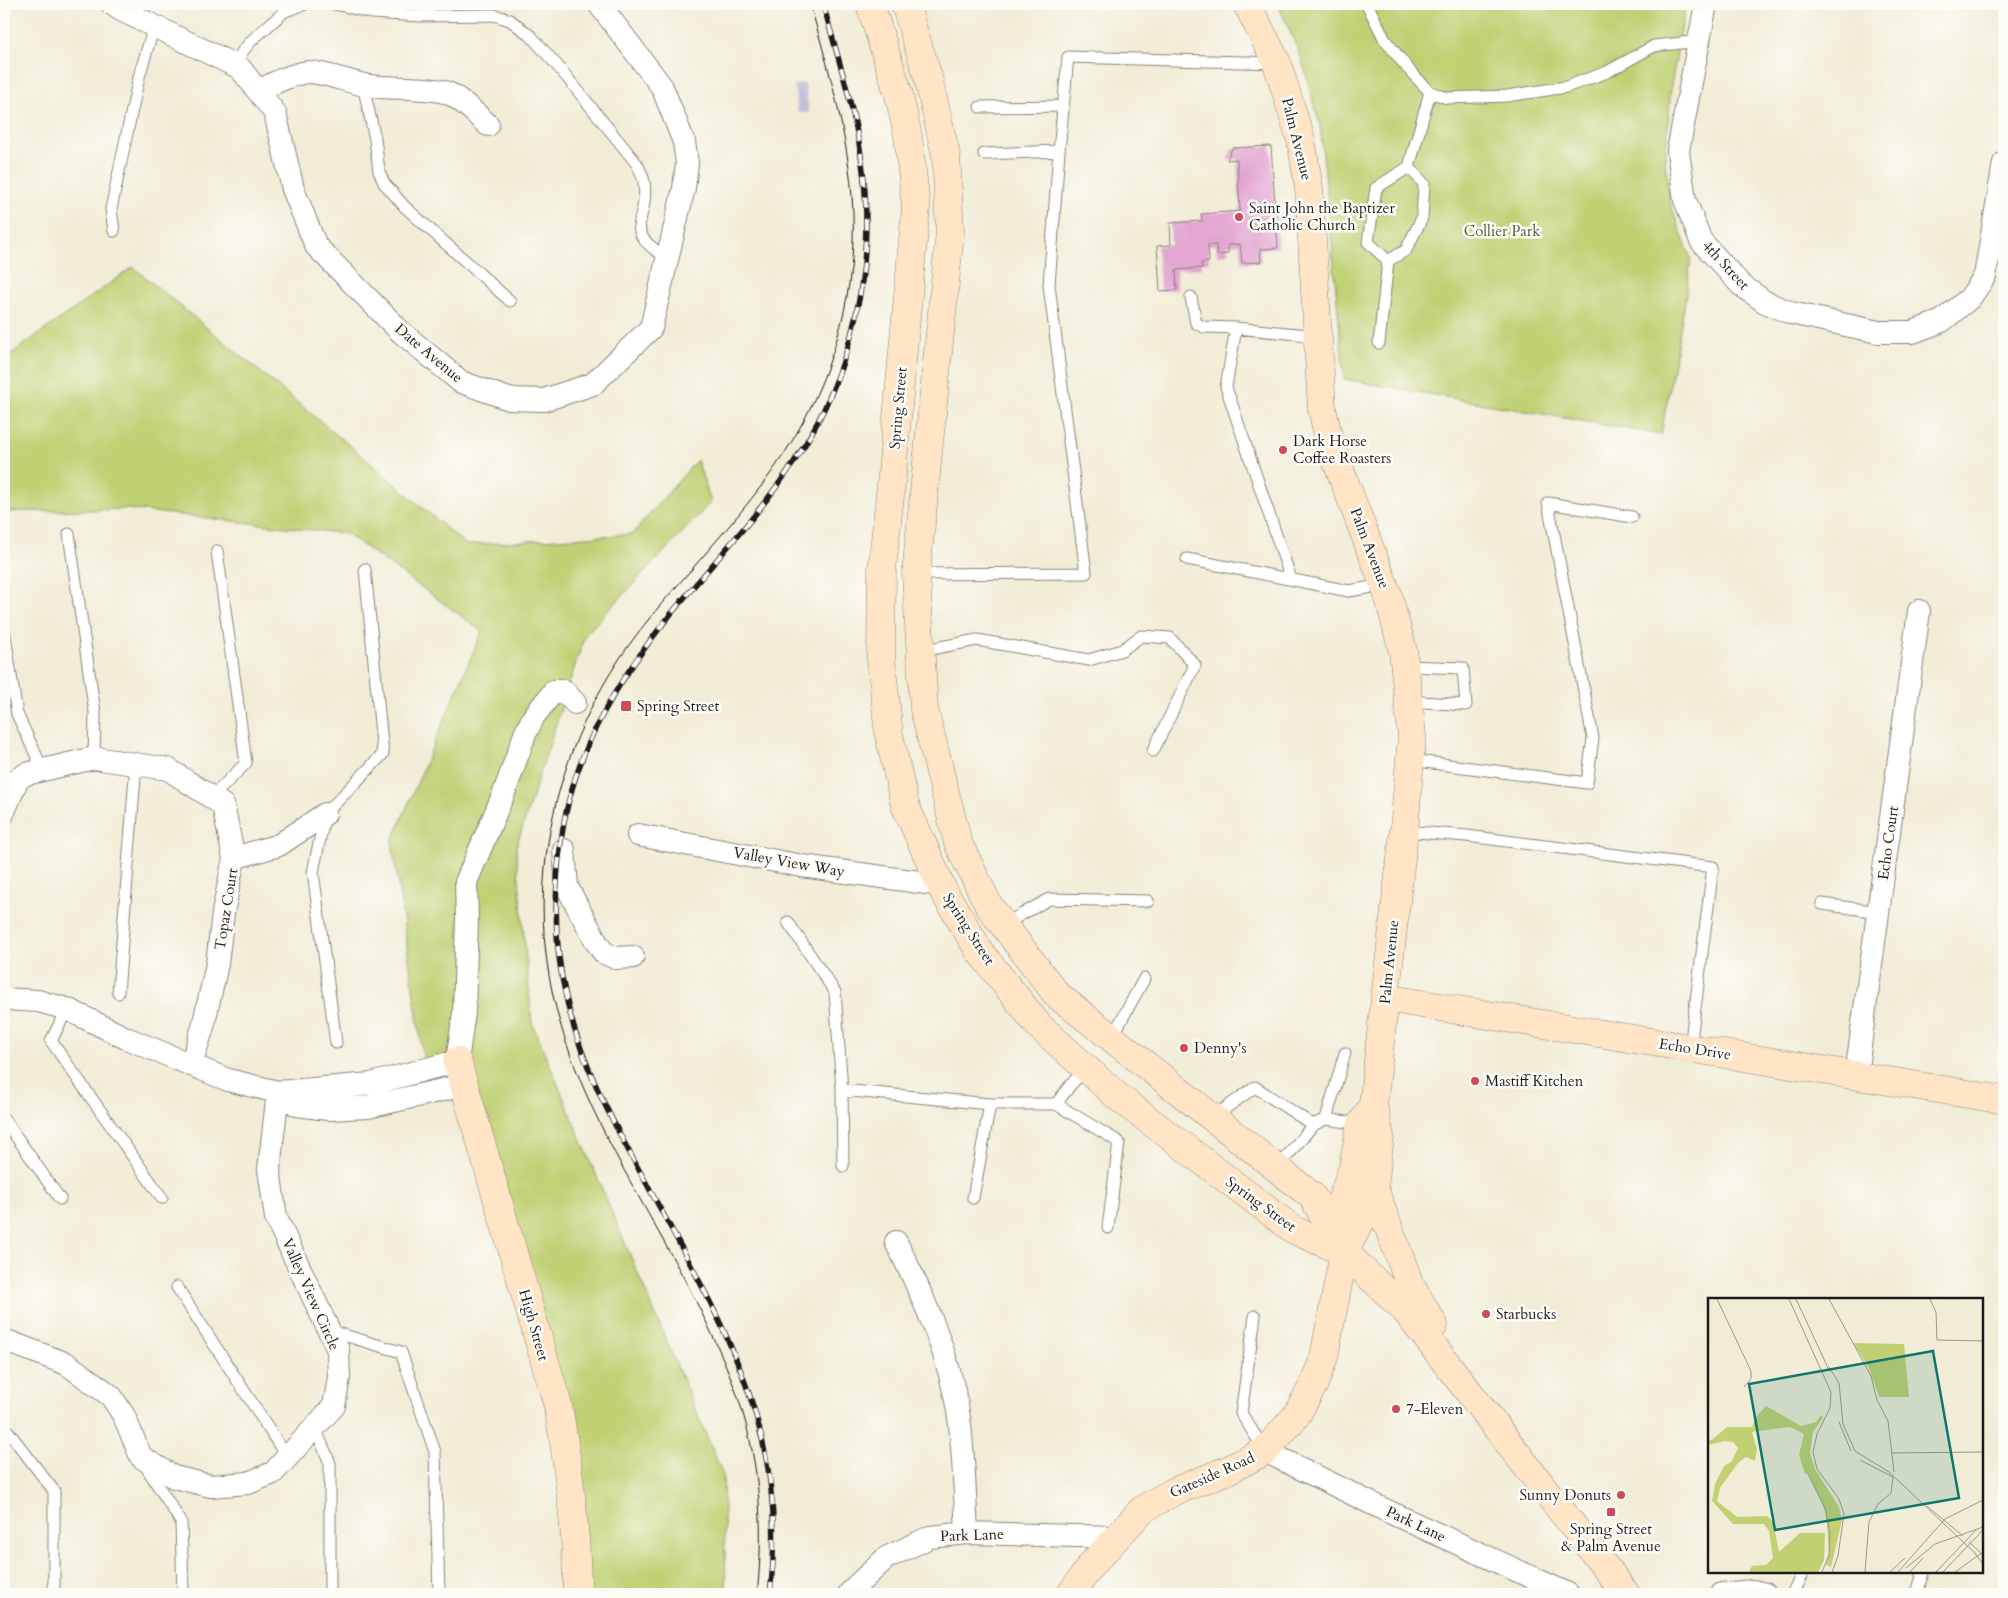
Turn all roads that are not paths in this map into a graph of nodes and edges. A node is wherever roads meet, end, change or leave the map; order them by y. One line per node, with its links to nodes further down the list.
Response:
1 (112, 4): 10 (street, Date Avenue)
2 (305, 4): 13 (lane)
3 (335, 4): 25 (lane)
4 (599, 4): 25 (street, Date Avenue)
5 (870, 4): 59 (main road, Spring Street)
6 (904, 4): 37 (main road, Spring Street)
7 (1247, 4): 12 (main road, Palm Avenue)
8 (1367, 4): 16 (lane)
9 (1706, 4): 11 (street, 4th Street)
10 (154, 26): 13 (street, Date Avenue); 24 (lane)
11 (1700, 41): 16 (lane); 22 (street, 4th Street)
12 (1277, 63): 17 (lane); 30 (main road, Palm Avenue)
13 (232, 65): 15 (street, Date Avenue)
14 (363, 85): 15 (street); 19 (street); 28 (lane)
15 (258, 91): 25 (street, Date Avenue)
16 (1430, 92): 23 (lane)
17 (1064, 106): 18 (lane); 20 (lane)
18 (980, 107)
19 (488, 125)
20 (1059, 151): 21 (lane); 37 (lane)
21 (984, 154)
22 (2004, 163)
23 (1409, 167): 26 (lane); 26 (lane)
24 (114, 231)
25 (668, 258)
26 (1388, 261): 31 (lane)
27 (1192, 297): 29 (lane)
28 (510, 301)
29 (1236, 328): 30 (lane); 38 (lane)
30 (1318, 336): 39 (main road, Palm Avenue)
31 (1379, 343)
32 (1632, 517): 48 (lane)
33 (69, 534): 47 (lane)
34 (217, 551): 52 (lane)
35 (1187, 559): 38 (lane)
36 (365, 569): 53 (lane)
37 (916, 574): 42 (main road, Spring Street)
38 (1290, 579): 39 (lane)
39 (1384, 585): 43 (main road, Palm Avenue)
40 (1919, 611): 62 (street, Echo Court)
41 (4, 630): 50 (lane)
42 (920, 651): 46 (lane); 64 (main road, Spring Street)
43 (1405, 666): 44 (main road, Palm Avenue); 44 (lane)
44 (1408, 701): 48 (main road, Palm Avenue)
45 (575, 703): 77 (street)
46 (1153, 751)
47 (94, 758): 49 (street, Topaz Court); 50 (street, Topaz Court)
48 (1410, 760): 55 (main road, Palm Avenue)
49 (136, 764): 52 (street, Topaz Court); 67 (lane)
50 (34, 772): 51 (street, Topaz Court); 54 (lane)
51 (6, 786)
52 (211, 798): 58 (street, Topaz Court)
53 (325, 814): 58 (street); 72 (lane)
54 (4, 825)
55 (1404, 830): 68 (main road, Palm Avenue); 73 (lane)
56 (638, 835): 59 (street, Valley View Way)
57 (564, 850): 65 (street)
58 (234, 858): 75 (street, Topaz Court)
59 (941, 885): 76 (main road, Spring Street)
60 (1148, 901): 64 (lane)
61 (1822, 904): 62 (lane)
62 (1878, 912): 78 (street, Echo Court)
63 (788, 922): 79 (lane)
64 (1003, 925): 71 (main road, Spring Street)
65 (633, 957)
66 (1144, 979): 71 (lane)
67 (118, 993)
68 (1385, 998): 73 (main road, Echo Drive); 84 (main road, Palm Avenue)
69 (4, 999): 70 (street)
70 (67, 1009): 75 (street); 92 (lane)
71 (1113, 1040): 76 (main road); 86 (main road, Spring Street)
72 (336, 1044)
73 (1690, 1048): 78 (main road, Echo Drive)
74 (1345, 1053): 87 (lane)
75 (191, 1065): 80 (street)
76 (1087, 1069): 83 (lane); 97 (main road, Spring Street)
77 (461, 1073): 80 (street); 116 (main road, High Street)
78 (1856, 1075): 81 (main road, Echo Drive)
79 (842, 1090): 82 (lane); 89 (lane)
80 (278, 1092): 100 (street, Valley View Circle)
81 (2004, 1100)
82 (990, 1104): 83 (lane); 93 (lane)
83 (1056, 1104): 95 (lane)
84 (1367, 1115): 87 (lane); 91 (main road, Palm Avenue); 97 (main road, Palm Avenue)
85 (4, 1118): 94 (lane)
86 (1212, 1118): 88 (lane); 90 (main road, Spring Street)
87 (1326, 1119): 88 (lane)
88 (1312, 1125): 90 (lane)
89 (844, 1166)
90 (1277, 1168): 97 (main road, Spring Street)
91 (1374, 1188): 97 (main road, Palm Avenue); 102 (main road)
92 (162, 1198)
93 (973, 1198)
94 (60, 1199)
95 (1108, 1228)
96 (896, 1242): 108 (street)
97 (1344, 1252): 102 (main road, Spring Street); 105 (main road, Gateside Road)
98 (177, 1287): 107 (lane)
99 (1255, 1316): 105 (lane)
100 (330, 1332): 104 (street, Valley View Circle); 115 (lane)
101 (4, 1340): 106 (street)
102 (1436, 1349): 120 (main road, Spring Street)
103 (4, 1426): 112 (lane)
104 (314, 1428): 107 (street, Valley View Circle); 114 (lane)
105 (1265, 1451): 109 (main road, Gateside Road); 119 (street, Park Lane)
106 (141, 1457): 107 (street, Valley View Circle); 113 (lane)
107 (287, 1457)
108 (967, 1533): 109 (street, Park Lane); 117 (street, Park Lane)
109 (1115, 1538): 118 (main road, Gateside Road)
110 (1802, 1573): 123 (lane)
111 (1923, 1573): 124 (lane)
112 (54, 1594)
113 (183, 1594)
114 (330, 1594)
115 (439, 1594)
116 (577, 1594)
117 (850, 1594)
118 (1071, 1594)
119 (1568, 1594)
120 (1626, 1594)
121 (1722, 1594): 122 (street)
122 (1765, 1594)
123 (1792, 1594)
124 (1917, 1594)

